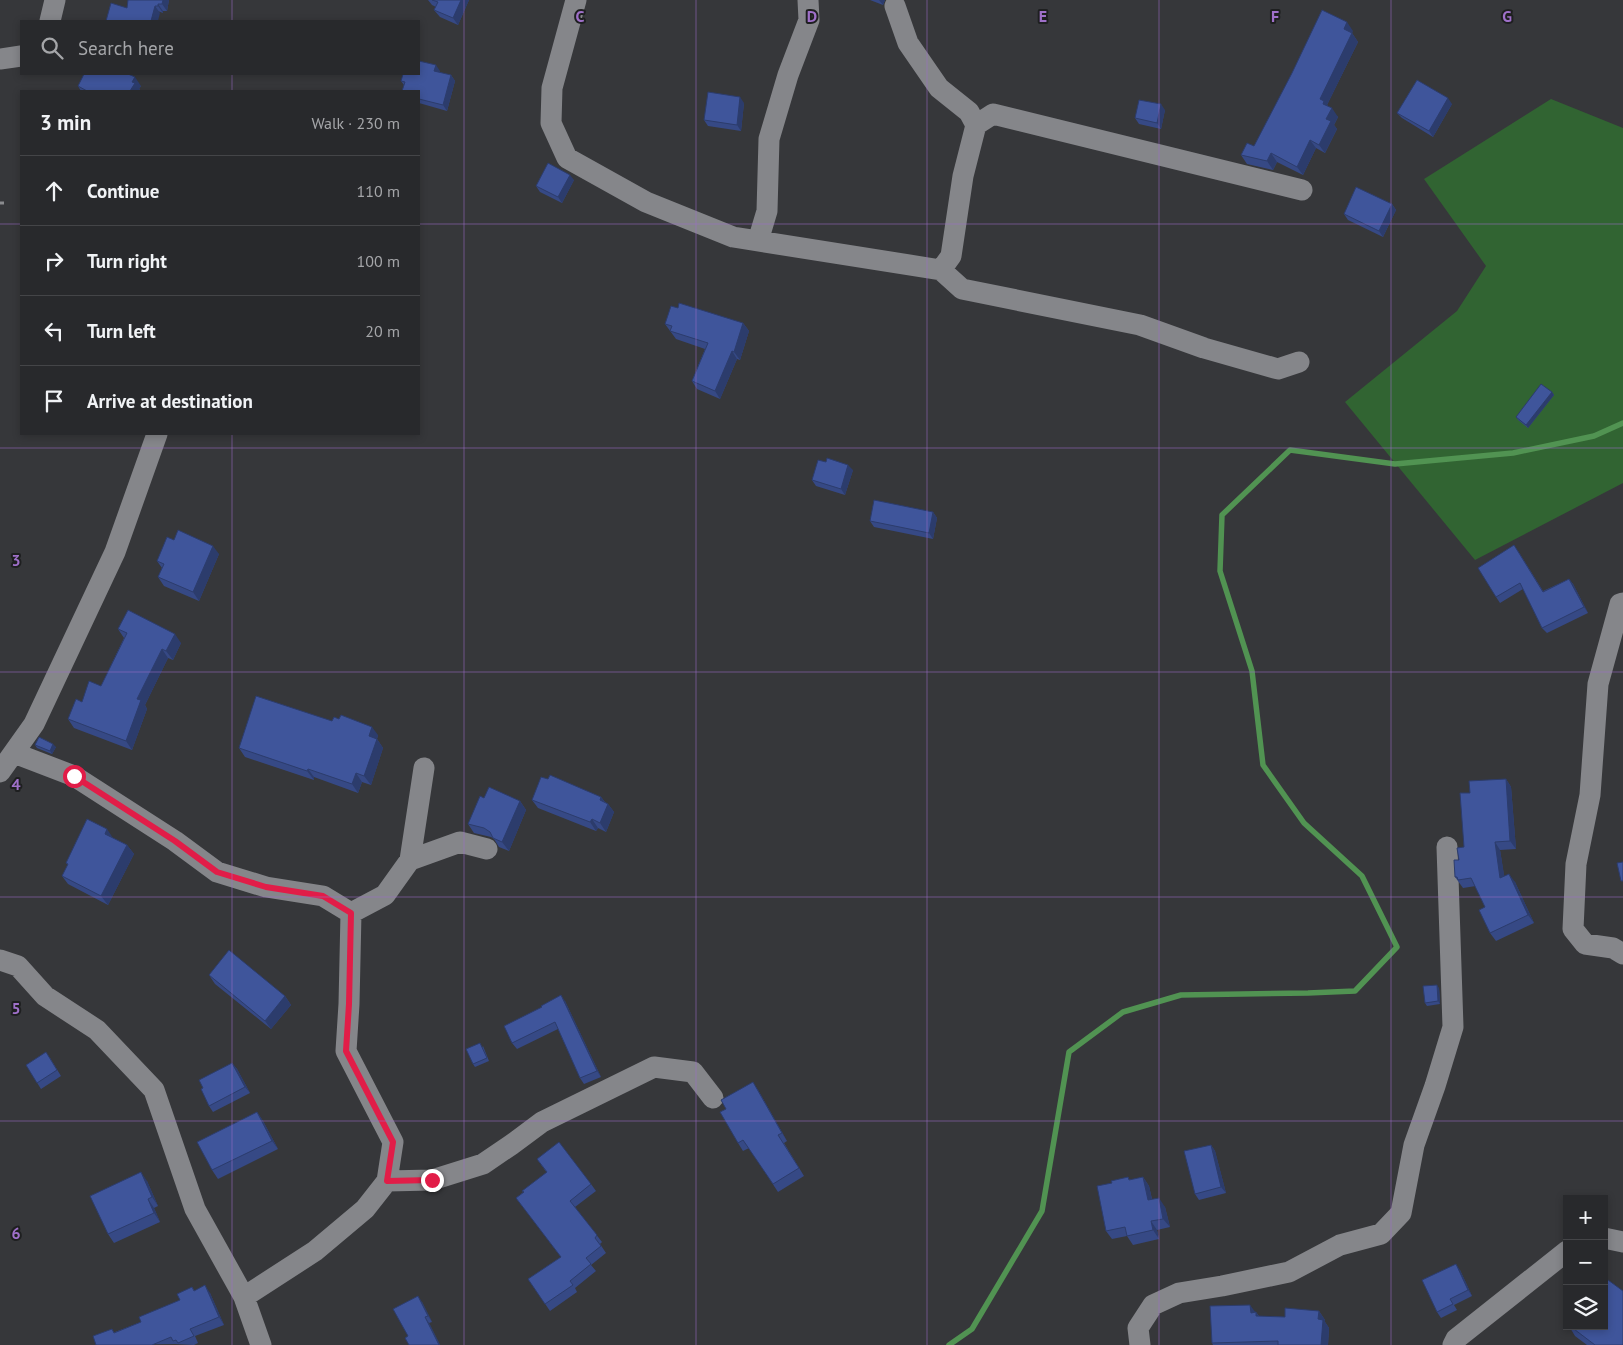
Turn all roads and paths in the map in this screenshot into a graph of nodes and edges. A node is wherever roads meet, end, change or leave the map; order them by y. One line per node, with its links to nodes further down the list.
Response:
1 (576, 0): 8 (street)
2 (808, 0): 8 (street)
3 (895, 6): 6 (street)
4 (20, 56): 5 (street)
5 (0, 59)
6 (976, 125): 7 (street); 9 (street)
7 (1302, 190)
8 (758, 241): 9 (street)
9 (941, 270): 10 (street)
10 (1299, 362)
11 (157, 435): 13 (street)
12 (1623, 604): 20 (street)
13 (14, 753): 15 (street); 19 (street)
14 (424, 768): 18 (street)
15 (0, 772)
16 (1447, 847): 29 (street)
17 (487, 849): 18 (street)
18 (410, 860): 19 (street)
19 (351, 913): 23 (street)
20 (1623, 954)
21 (0, 960): 27 (street)
22 (712, 1098): 23 (street)
23 (387, 1181): 27 (street)
24 (1608, 1239): 25 (street)
25 (1623, 1242)
26 (1563, 1254): 30 (street)
27 (244, 1297): 28 (street)
28 (261, 1345)
29 (1140, 1345)
30 (1452, 1345)

